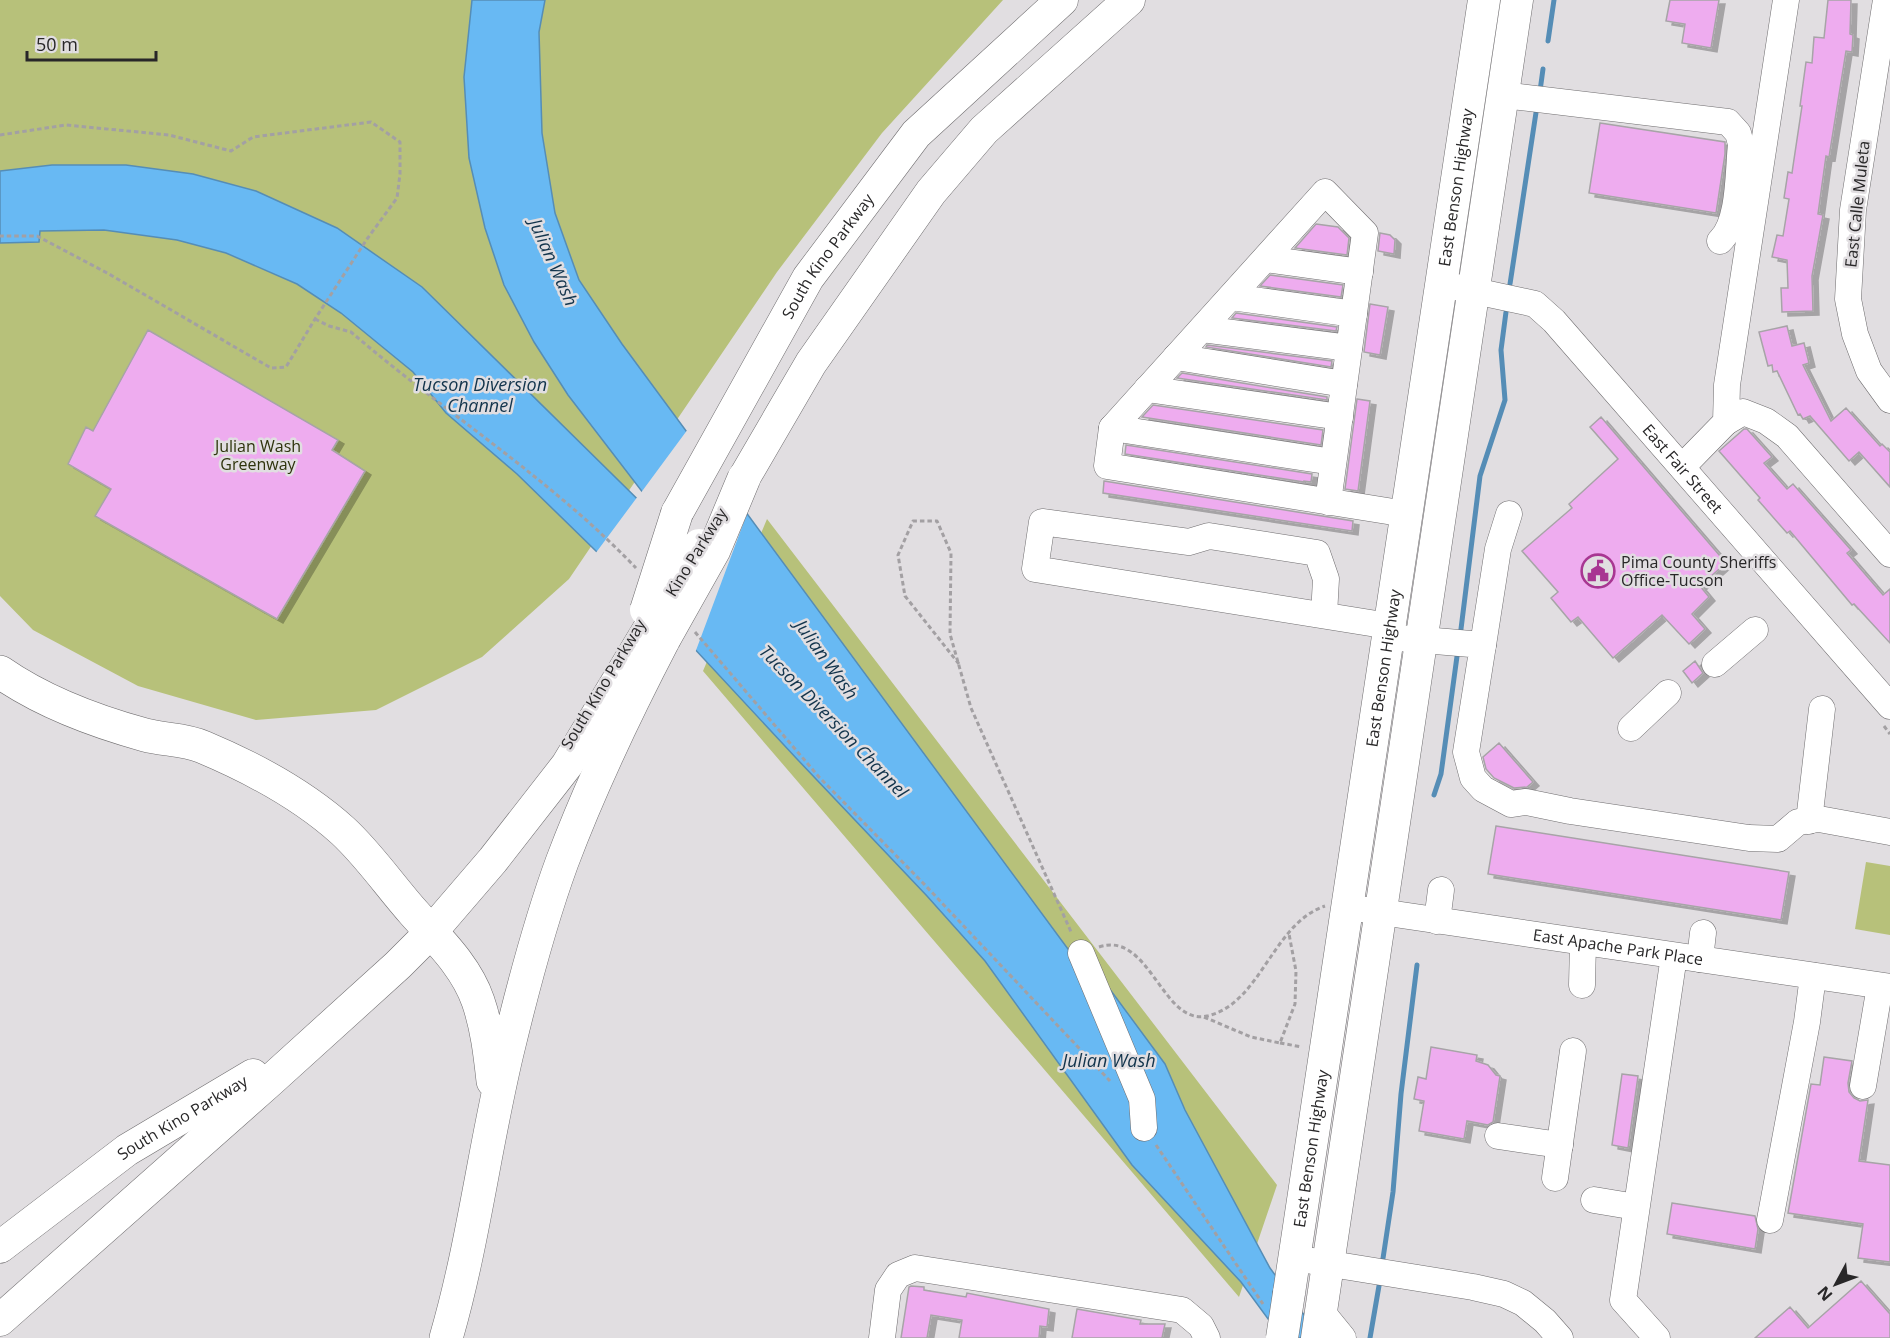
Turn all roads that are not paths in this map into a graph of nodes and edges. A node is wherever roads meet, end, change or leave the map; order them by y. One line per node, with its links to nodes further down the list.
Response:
1 (1062, 0): 32 (main road, South Kino Parkway, bridge)
2 (1129, 0): 26 (main road)
3 (1484, 0): 11 (main road, East Benson Highway)
4 (1517, 0): 7 (main road, East Benson Highway)
5 (1786, 0): 22 (street)
6 (1886, 0): 20 (street, East Calle Muleta)
7 (1527, 97): 8 (street); 12 (main road, East Benson Highway)
8 (1720, 241)
9 (1265, 259): 10 (street); 10 (street); 13 (street)
10 (1360, 272): 14 (street)
11 (1441, 284): 12 (street, East Fair Street); 28 (main road, East Benson Highway)
12 (1474, 291): 25 (street, East Fair Street); 35 (main road, East Benson Highway)
13 (1231, 297): 14 (street); 15 (street)
14 (1354, 314): 16 (street)
15 (1202, 329): 16 (street); 17 (street)
16 (1349, 348): 18 (street)
17 (1176, 357): 18 (street); 19 (street)
18 (1344, 384): 21 (street)
19 (1147, 389): 21 (street); 23 (street)
20 (1890, 400)
21 (1340, 417): 24 (street)
22 (1726, 422): 25 (street); 30 (street)
23 (1112, 428): 24 (street); 27 (street)
24 (1333, 462): 27 (street)
25 (1682, 467): 39 (street, East Fair Street)
26 (744, 478): 32 (highway, bridge)
27 (1328, 502): 28 (street)
28 (1406, 514): 34 (main road, East Benson Highway)
29 (1509, 514): 35 (street)
30 (1890, 554)
31 (1324, 615): 31 (street); 34 (street)
32 (662, 628): 48 (main road, South Kino Parkway); 59 (highway)
33 (1755, 630): 36 (street)
34 (1388, 631): 35 (street); 45 (main road, East Benson Highway)
35 (1456, 642): 42 (street); 46 (main road, East Benson Highway)
36 (1715, 664)
37 (0, 672): 48 (highway)
38 (1668, 693): 41 (street)
39 (1886, 694)
40 (1822, 709): 42 (street)
41 (1630, 728)
42 (1809, 820): 43 (street)
43 (1890, 832)
44 (1441, 890): 47 (street)
45 (1347, 907): 46 (street, East Apache Park Place); 68 (main road, East Benson Highway)
46 (1380, 913): 47 (street, East Apache Park Place); 69 (main road, East Benson Highway)
47 (1437, 921): 50 (street, East Apache Park Place)
48 (424, 923): 59 (highway); 67 (main road, South Kino Parkway); 70 (main road, South Kino Parkway)
49 (1702, 933): 53 (street)
50 (1583, 943): 52 (street, East Apache Park Place); 55 (street)
51 (1081, 953): 60 (street)
52 (1674, 956): 53 (street, East Apache Park Place); 65 (street)
53 (1700, 959): 54 (street, East Apache Park Place)
54 (1813, 976): 56 (street, East Apache Park Place); 66 (street)
55 (1582, 986)
56 (1885, 986): 58 (street)
57 (1573, 1051): 62 (street)
58 (1863, 1086)
59 (496, 1108): 73 (highway)
60 (1144, 1128)
61 (1498, 1136): 62 (street)
62 (1560, 1145): 63 (street)
63 (1555, 1178)
64 (1594, 1200): 65 (street)
65 (1636, 1207): 77 (street)
66 (1770, 1220)
67 (6, 1242)
68 (1294, 1258): 69 (street); 71 (main road, East Benson Highway)
69 (1328, 1264): 72 (main road, East Benson Highway); 76 (street)
70 (7, 1313)
71 (1280, 1314)
72 (1325, 1330)
73 (446, 1338)
74 (882, 1338): 75 (street)
75 (1206, 1338)
76 (1560, 1338)
77 (1657, 1338)

